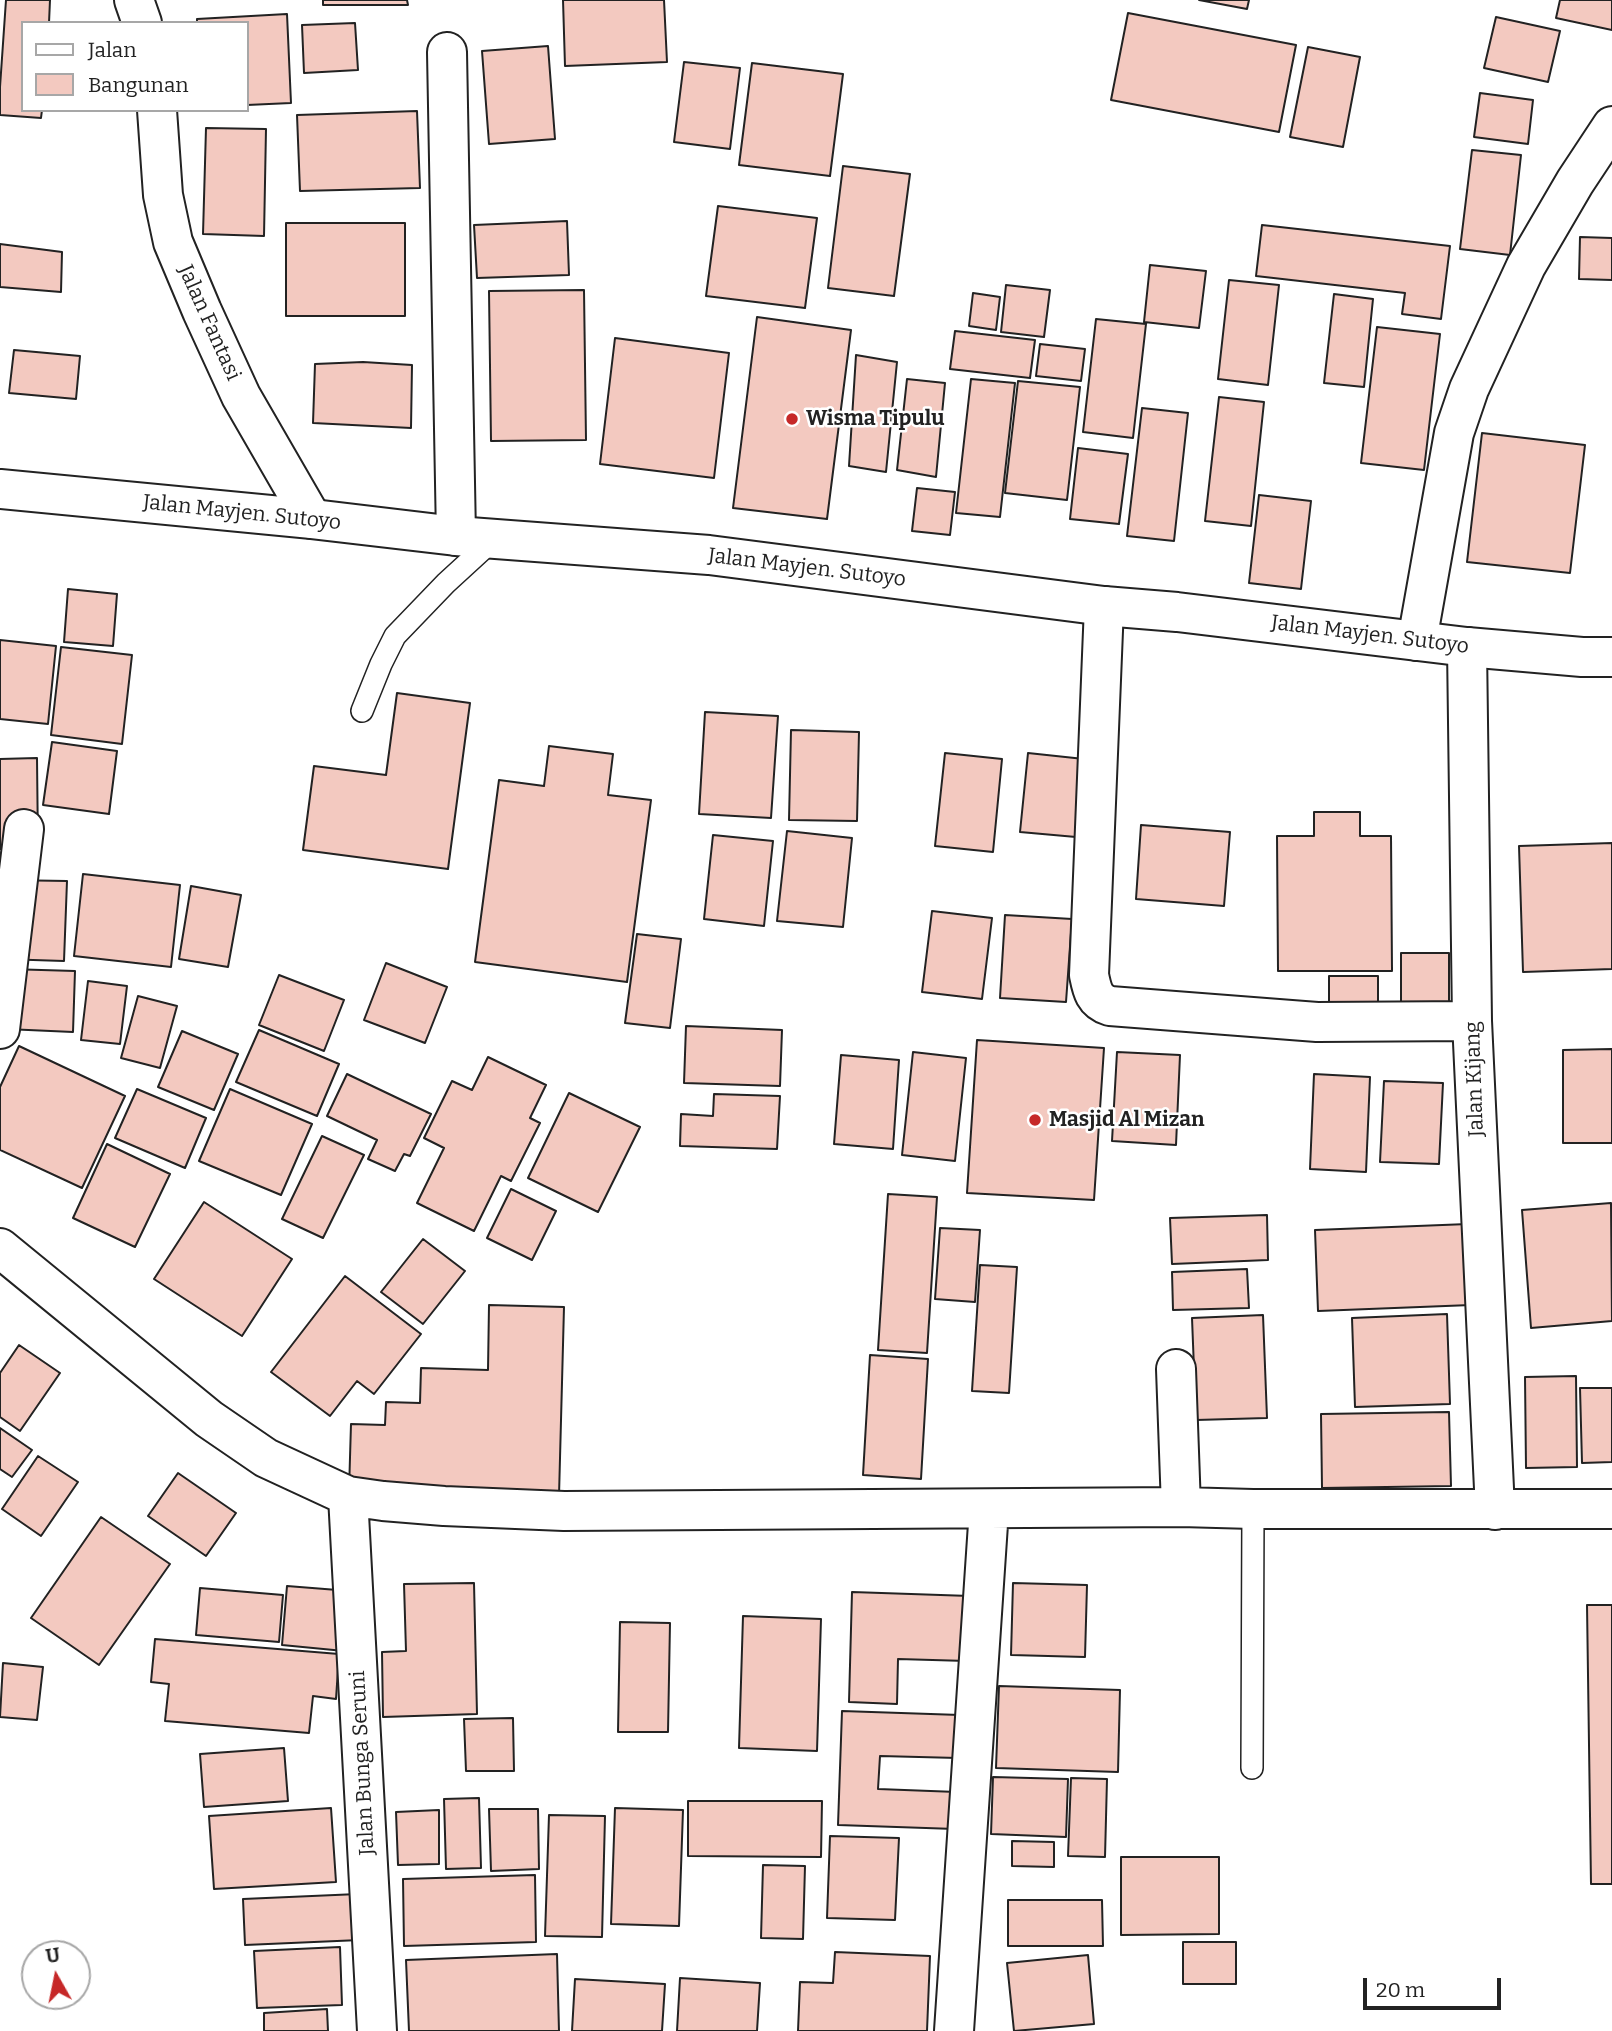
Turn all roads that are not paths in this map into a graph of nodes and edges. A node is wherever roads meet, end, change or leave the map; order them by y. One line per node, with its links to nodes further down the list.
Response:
1 (134, 0): 2 (main road)
2 (141, 21)
3 (447, 52): 8 (main road)
4 (157, 112): 7 (main road, Jalan Fantasi)
5 (1612, 126): 11 (main road)
6 (0, 489): 7 (main road, Jalan Mayjen. Sutoyo)
7 (312, 519): 8 (main road, Jalan Mayjen. Sutoyo)
8 (456, 536): 9 (main road, Jalan Mayjen. Sutoyo)
9 (496, 538): 10 (main road, Jalan Mayjen. Sutoyo); 14 (lane)
10 (1104, 606): 11 (main road, Jalan Mayjen. Sutoyo); 16 (main road)
11 (1417, 640): 12 (main road, Jalan Mayjen. Sutoyo)
12 (1466, 646): 13 (main road, Jalan Mayjen. Sutoyo); 16 (main road, Jalan Kijang)
13 (1612, 657)
14 (362, 711)
15 (24, 829): 17 (main road)
16 (1472, 1021): 25 (main road, Jalan Kijang)
17 (0, 1030)
18 (0, 1248): 20 (main road)
19 (1176, 1369): 21 (main road)
20 (348, 1496): 22 (main road); 27 (main road, Jalan Bunga Seruni)
21 (1181, 1507): 22 (main road); 23 (main road)
22 (989, 1509): 28 (main road)
23 (1253, 1509): 25 (main road); 26 (lane)
24 (1612, 1509): 25 (main road)
25 (1495, 1510)
26 (1252, 1768)
27 (377, 2031)
28 (954, 2031)

